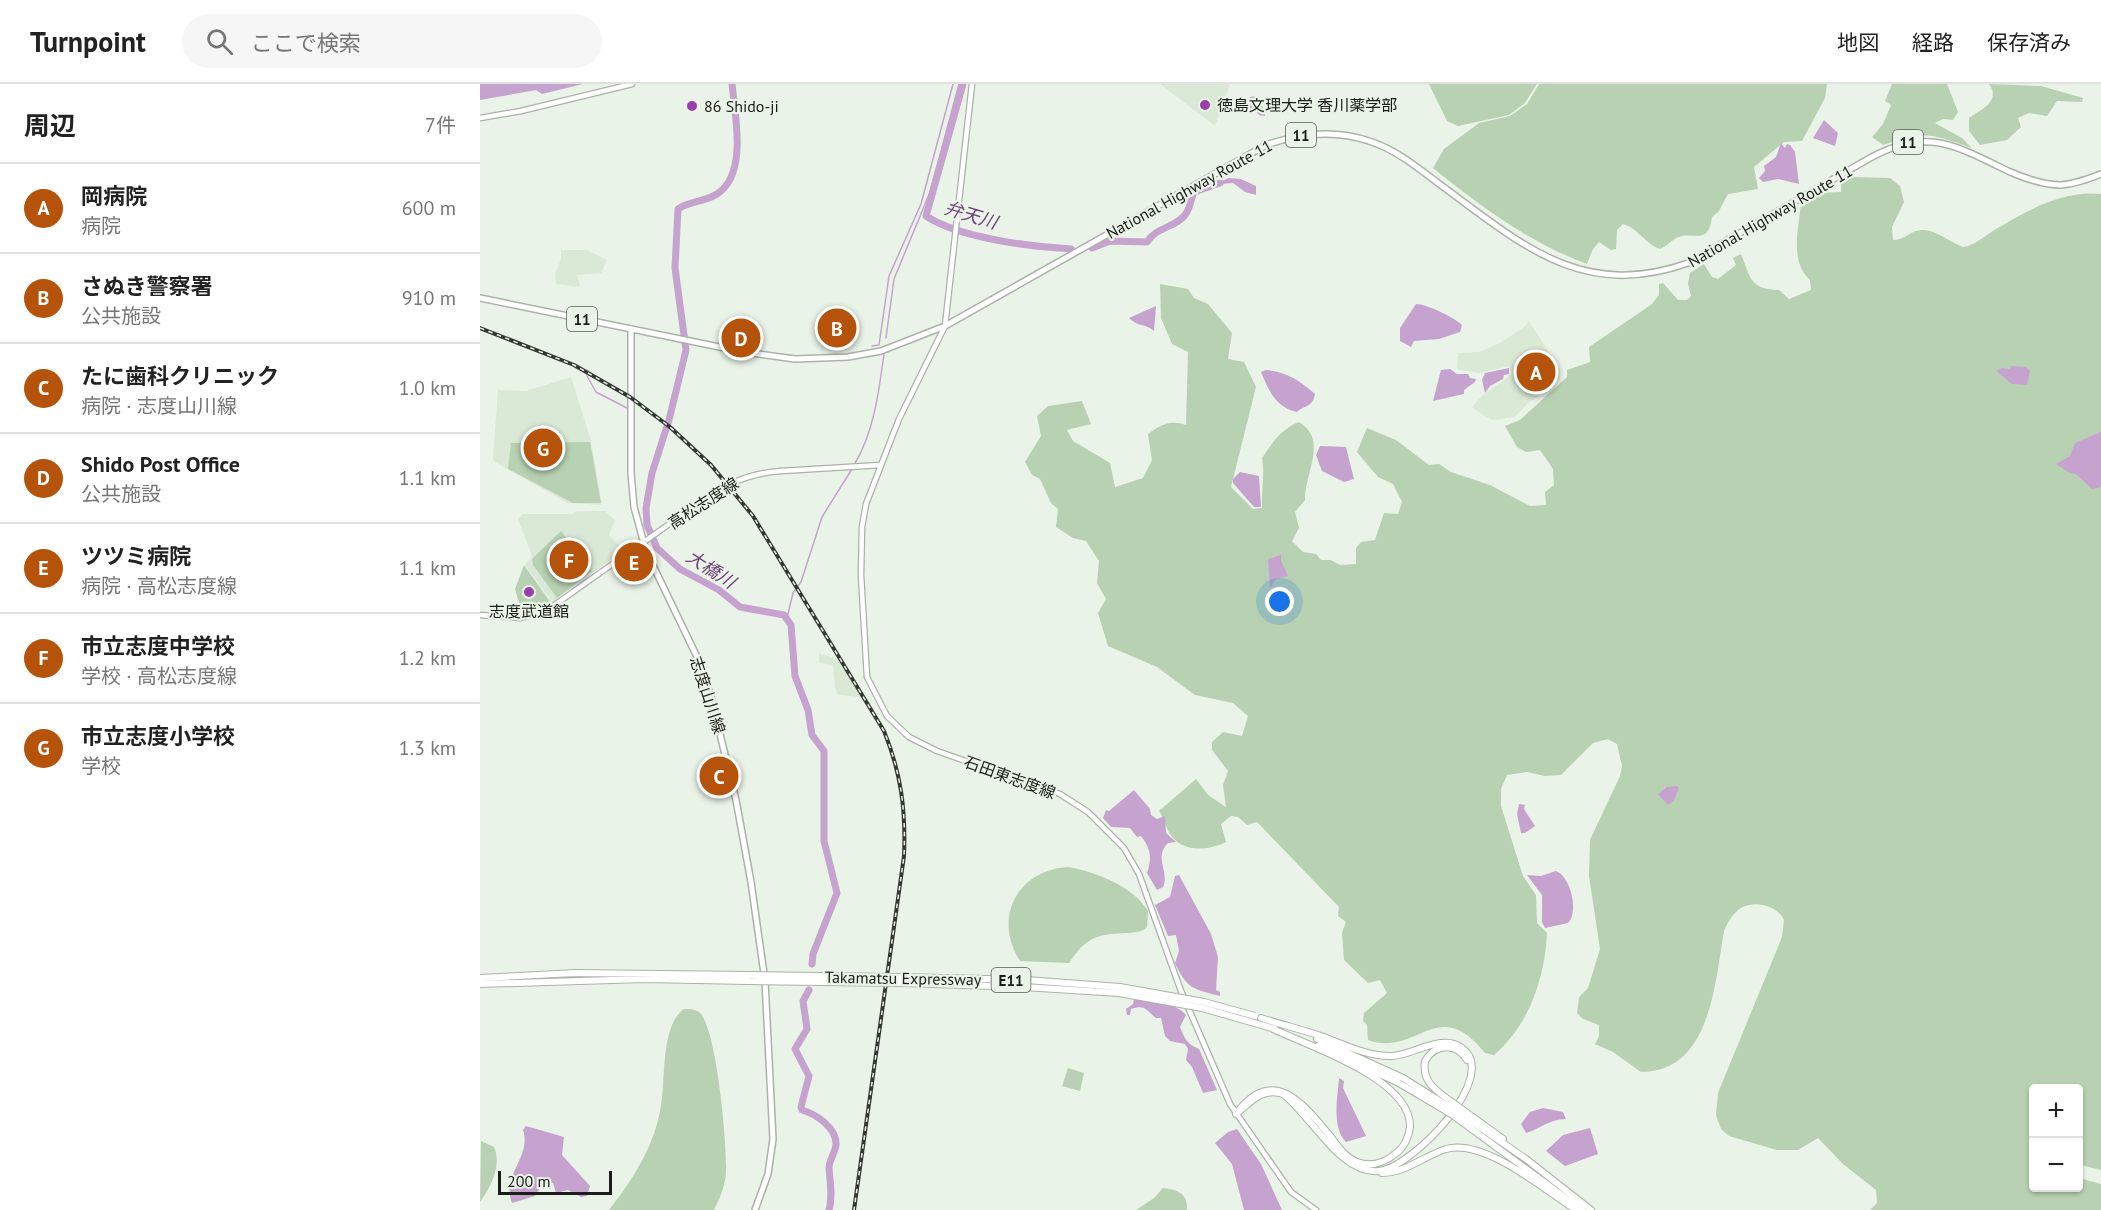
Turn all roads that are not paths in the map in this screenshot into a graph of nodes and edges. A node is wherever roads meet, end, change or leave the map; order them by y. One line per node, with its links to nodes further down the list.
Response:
1 (632, 84): 3 (main road)
2 (972, 84): 6 (main road, 石田東志度線)
3 (480, 118)
4 (2101, 174): 6 (main road, National Highway Route 11 / 11)
5 (480, 298): 7 (main road, National Highway Route 11 / 11)
6 (945, 326): 7 (main road, National Highway Route 11 / 11); 8 (main road, 石田東志度線)
7 (631, 329): 9 (main road, 志度山川線)
8 (881, 465): 9 (main road, 高松志度線, bridge); 18 (main road, 石田東志度線)
9 (643, 542): 10 (main road, 高松志度線); 24 (main road, 志度山川線)
10 (480, 615)
11 (480, 978): 12 (highway, Takamatsu Expressway / E11)
12 (749, 978): 13 (highway, Takamatsu Expressway / E11); 14 (highway, Takamatsu Expressway / E11, bridge)
13 (480, 984)
14 (1256, 1019): 15 (highway, Takamatsu Expressway / E11); 16 (highway, Takamatsu Expressway / E11); 21 (highway)
15 (1271, 1028): 16 (highway, Takamatsu Expressway / E11); 21 (highway)
16 (1446, 1105): 17 (highway, bridge); 17 (highway, E11, bridge); 21 (highway)
17 (1458, 1112): 19 (highway); 19 (highway, E11)
18 (1236, 1114): 21 (highway); 25 (main road, 石田東志度線)
19 (1483, 1130): 20 (highway); 20 (highway, E11)
20 (1493, 1137): 22 (highway, E11); 22 (highway, E11)
21 (1369, 1168): 22 (highway)
22 (1555, 1190): 23 (highway); 23 (highway, E11)
23 (1571, 1201): 26 (highway); 27 (highway, E11); 28 (highway, E11)
24 (755, 1210)
25 (1316, 1210)
26 (1576, 1210)
27 (1582, 1210)
28 (1591, 1210)

